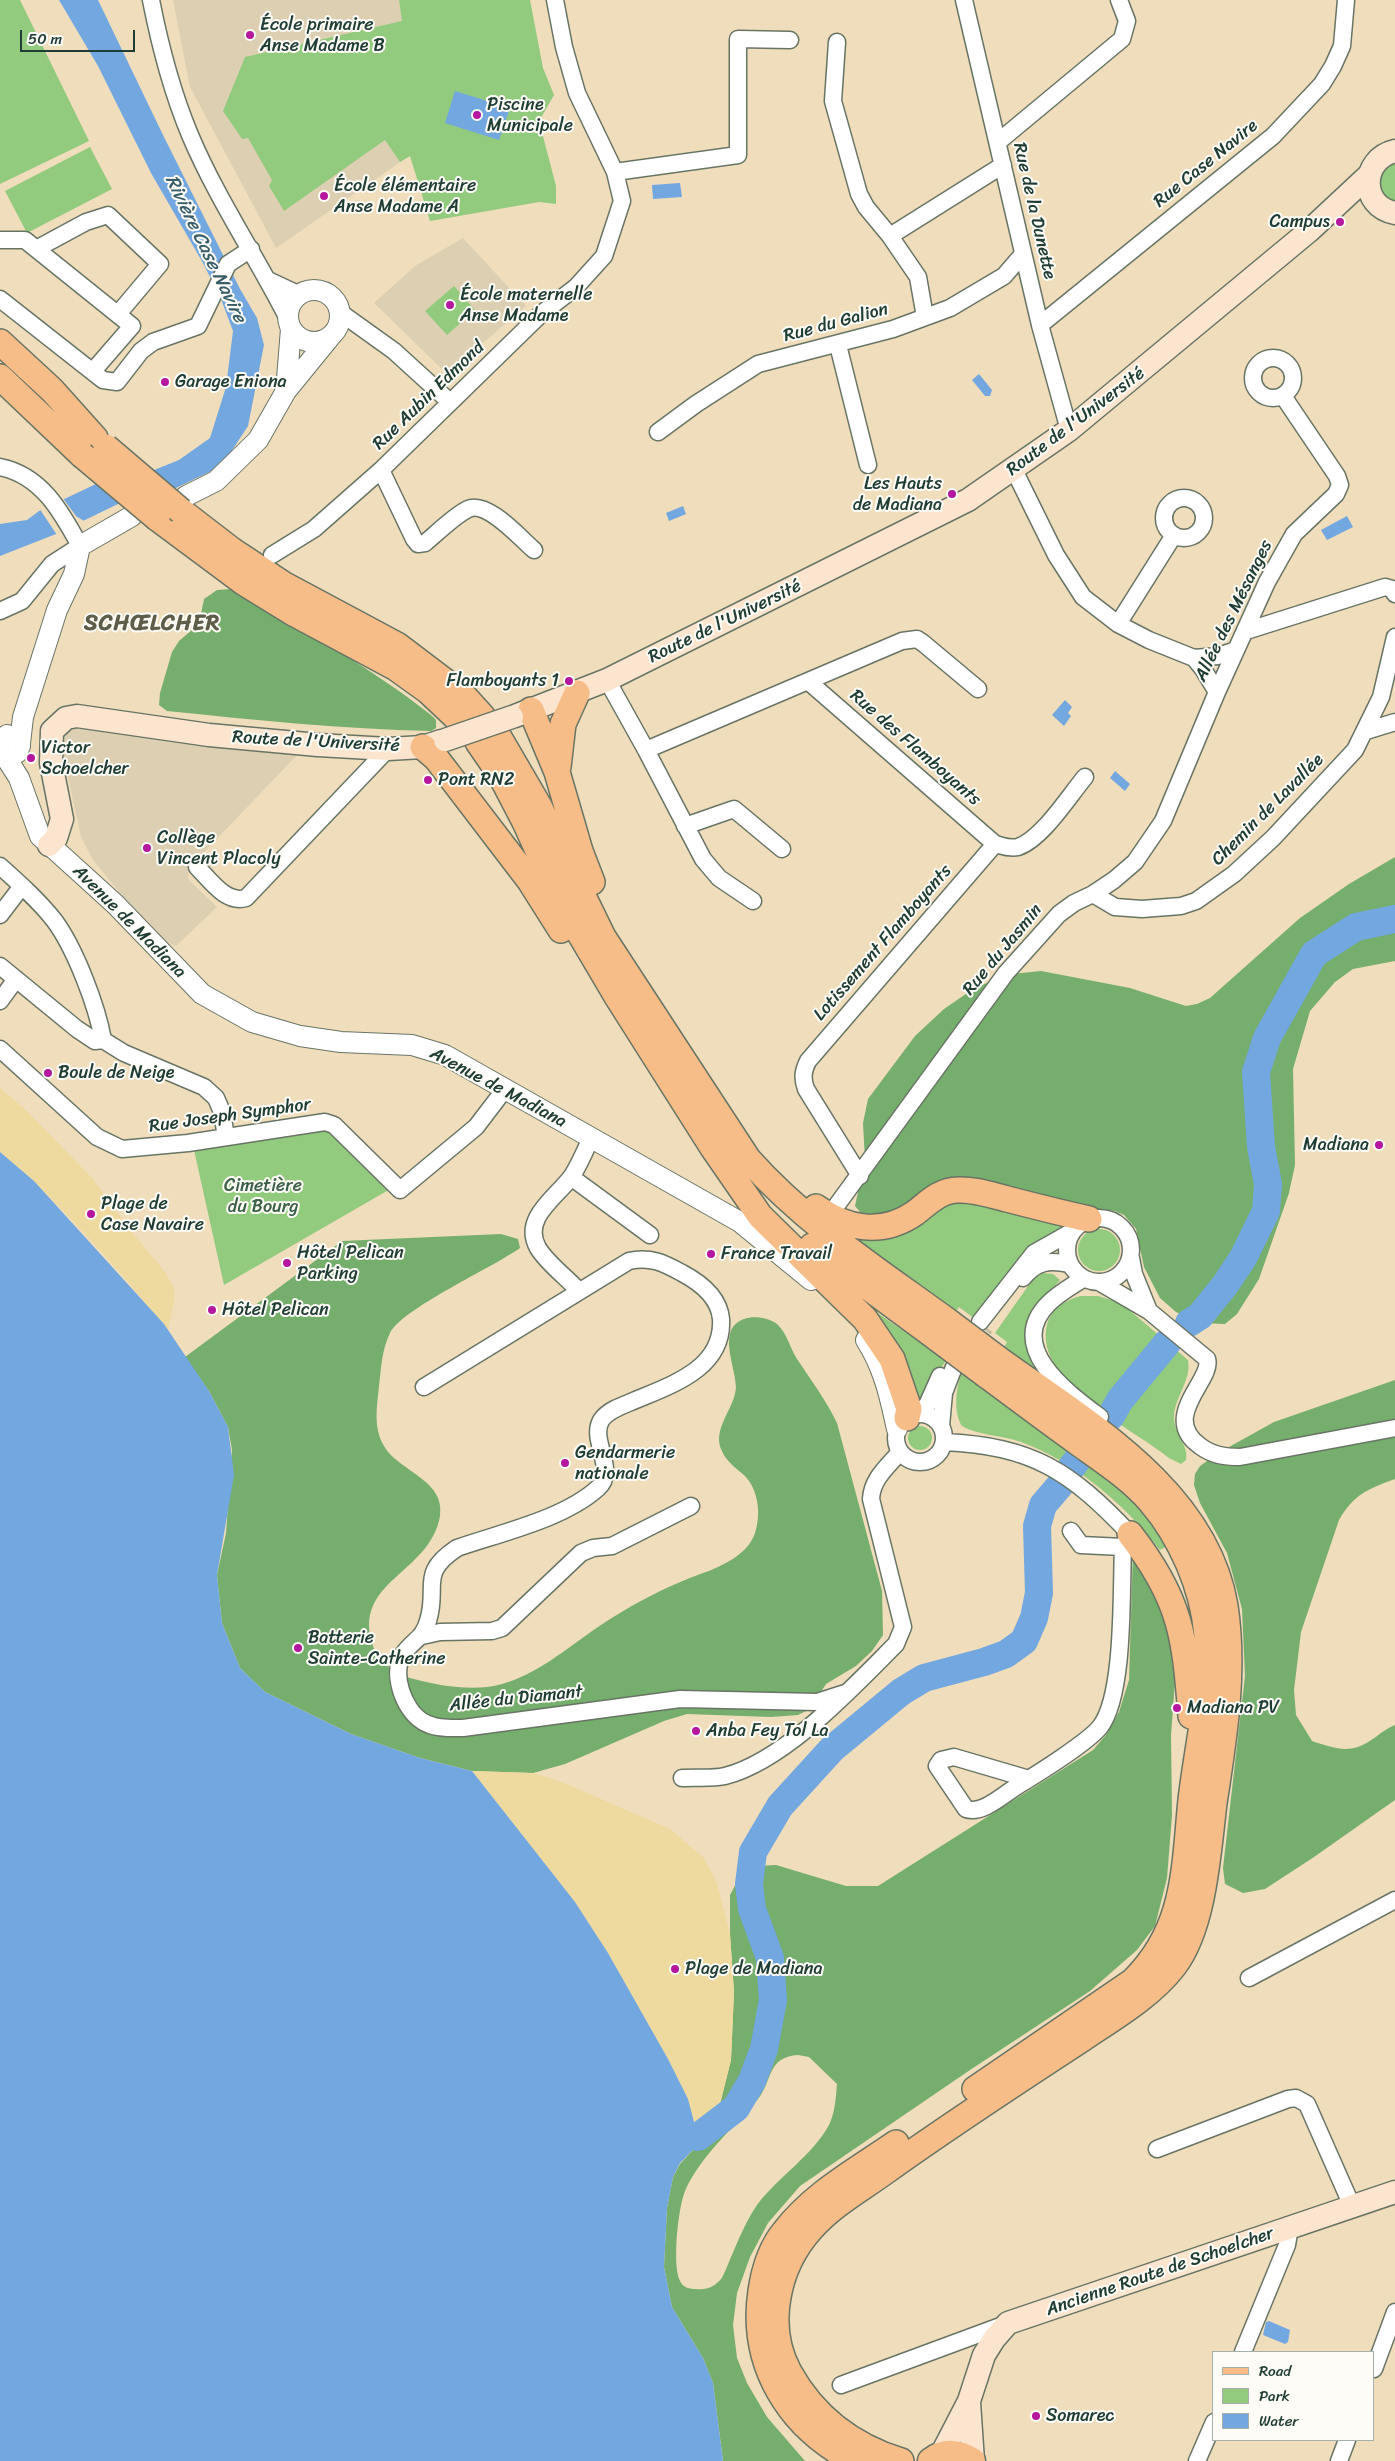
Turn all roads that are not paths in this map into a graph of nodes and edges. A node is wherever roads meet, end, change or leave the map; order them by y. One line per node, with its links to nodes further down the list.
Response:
1 (151, 0): 19 (street)
2 (555, 0): 11 (street, Rue Aubin Edmond)
3 (964, 0): 8 (street, Rue de la Dunette)
4 (1119, 0): 8 (street)
5 (1346, 0): 27 (street, Rue Case Navire)
6 (790, 40): 11 (street)
7 (836, 42): 16 (street)
8 (998, 142): 10 (street, Rue de la Dunette)
9 (1395, 150): 12 (main road, Route de l'Université)
10 (1003, 165): 16 (street); 20 (street, Rue de la Dunette)
11 (616, 172): 37 (street, Rue Aubin Edmond)
12 (1368, 176): 13 (main road); 15 (main road, Route de l'Université)
13 (1374, 202): 14 (main road); 15 (main road, Route de l'Université)
14 (1395, 213)
15 (1309, 232): 38 (main road, Route de l'Université)
16 (890, 236): 25 (street)
17 (0, 240): 18 (street)
18 (36, 249): 24 (street); 24 (street)
19 (251, 250): 21 (street); 32 (street)
20 (1023, 254): 25 (street, Rue du Galion); 27 (street, Rue de la Dunette)
21 (268, 280): 22 (street); 26 (street)
22 (298, 294): 26 (street); 28 (street)
23 (0, 299): 32 (street)
24 (118, 314): 32 (street)
25 (925, 317): 30 (street, Rue du Galion)
26 (289, 323): 28 (street); 34 (street)
27 (1040, 325): 38 (street, Rue de la Dunette)
28 (335, 327): 34 (street); 37 (street)
29 (0, 342): 40 (main road)
30 (838, 345): 39 (street, Rue du Galion); 41 (street)
31 (0, 364): 40 (main road)
32 (93, 371)
33 (0, 377): 40 (main road)
34 (286, 391): 45 (street)
35 (0, 393): 40 (main road)
36 (1283, 396): 54 (street, Allée des Mésanges)
37 (450, 402): 43 (street, Rue Aubin Edmond)
38 (1069, 430): 44 (main road, Route de l'Université)
39 (658, 432)
40 (94, 447): 45 (main road, bridge); 46 (main road, bridge)
41 (868, 464)
42 (0, 467): 48 (street)
43 (381, 470): 49 (street); 50 (street, Rue Aubin Edmond)
44 (1014, 470): 53 (street); 58 (main road, Route de l'Université)
45 (184, 503): 64 (main road)
46 (144, 517): 48 (street); 64 (main road)
47 (1174, 535): 53 (street)
48 (80, 546): 52 (street); 68 (street)
49 (534, 550)
50 (272, 555)
51 (1390, 591): 54 (street)
52 (0, 611)
53 (1118, 624): 57 (street)
54 (1246, 631): 56 (street, Allée des Mésanges)
55 (1395, 637): 66 (street, Chemin de Lavallée)
56 (1236, 650): 57 (street); 61 (street, Allée des Mésanges)
57 (1194, 658): 61 (street)
58 (607, 680): 62 (main road, Route de l'Université); 70 (street)
59 (809, 682): 60 (street, Rue des Flamboyants); 70 (street, Rue des Flamboyants); 74 (street, Rue des Flamboyants)
60 (978, 689)
61 (1217, 692): 65 (street, Allée des Mésanges)
62 (577, 693): 64 (main road, Route de l'Université); 71 (main road)
63 (1395, 722): 66 (street)
64 (494, 724): 67 (main road, Route de l'Université, bridge); 71 (main road); 85 (main road); 89 (main road)
65 (1202, 728): 80 (street, Rue du Jasmin)
66 (1366, 731): 80 (street, Chemin de Lavallée)
67 (434, 743): 69 (main road, Route de l'Université); 89 (main road)
68 (7, 748): 75 (street, Avenue de Madiana)
69 (388, 749): 75 (main road, Route de l'Université); 78 (street)
70 (646, 750): 73 (street)
71 (557, 772): 85 (main road)
72 (1085, 777): 74 (street)
73 (685, 826): 76 (street); 81 (street)
74 (995, 844): 95 (street, Lotissement Flamboyants)
75 (49, 845): 90 (street, Avenue de Madiana)
76 (782, 850)
77 (0, 866): 79 (street)
78 (197, 867)
79 (22, 886): 82 (street); 87 (street)
80 (1093, 894): 95 (street, Rue du Jasmin)
81 (753, 901)
82 (0, 915)
83 (0, 966): 84 (street)
84 (16, 979): 86 (street); 87 (street)
85 (636, 988): 89 (main road)
86 (0, 1001)
87 (103, 1040): 91 (street)
88 (0, 1049): 91 (street, Rue Joseph Symphor)
89 (666, 1055): 93 (main road); 97 (main road); 104 (main road)
90 (505, 1089): 91 (street, Rue Joseph Symphor); 92 (street, Avenue de Madiana)
91 (226, 1137)
92 (591, 1138): 94 (street); 106 (street, Avenue de Madiana)
93 (713, 1148): 104 (main road); 106 (main road)
94 (572, 1176): 98 (street); 102 (street)
95 (860, 1176): 96 (street, Rue du Jasmin)
96 (834, 1208)
97 (1081, 1225): 99 (street); 100 (street); 100 (street)
98 (650, 1235)
99 (1131, 1258): 101 (street); 103 (street)
100 (1070, 1264): 101 (street)
101 (1091, 1280): 103 (street); 107 (street)
102 (578, 1290): 105 (street, Allée du Diamant); 115 (street, Allée du Diamant)
103 (1149, 1311): 108 (street)
104 (943, 1330): 107 (main road, bridge)
105 (424, 1387)
106 (907, 1420): 109 (street); 109 (street); 111 (street)
107 (1081, 1422): 110 (main road)
108 (1395, 1428)
109 (942, 1434): 111 (street); 114 (street)
110 (1116, 1449): 117 (main road); 136 (main road)
111 (900, 1452): 116 (street)
112 (691, 1506): 115 (street)
113 (1071, 1531): 114 (street)
114 (1127, 1540): 117 (main road); 119 (street)
115 (422, 1636): 116 (street, Allée du Diamant)
116 (848, 1692): 118 (street)
117 (1194, 1774): 135 (main road)
118 (682, 1778)
119 (1029, 1779): 119 (street)
120 (1395, 1900): 121 (street)
121 (1249, 1978)
122 (1157, 2148): 124 (street)
123 (1395, 2192): 124 (main road, Ancienne Route de Schoelcher)
124 (1352, 2206): 125 (main road, Ancienne Route de Schoelcher)
125 (1290, 2228): 127 (main road, Ancienne Route de Schoelcher); 128 (street)
126 (1395, 2312): 129 (street)
127 (1008, 2324): 130 (street); 131 (main road)
128 (1243, 2351)
129 (1375, 2366)
130 (841, 2385)
131 (969, 2401): 134 (main road); 137 (main road)
132 (1212, 2427): 138 (street)
133 (1347, 2441): 139 (street)
134 (936, 2458): 137 (highway)
135 (855, 2461)
136 (901, 2461)
137 (973, 2461)
138 (1197, 2461)
139 (1339, 2461)

